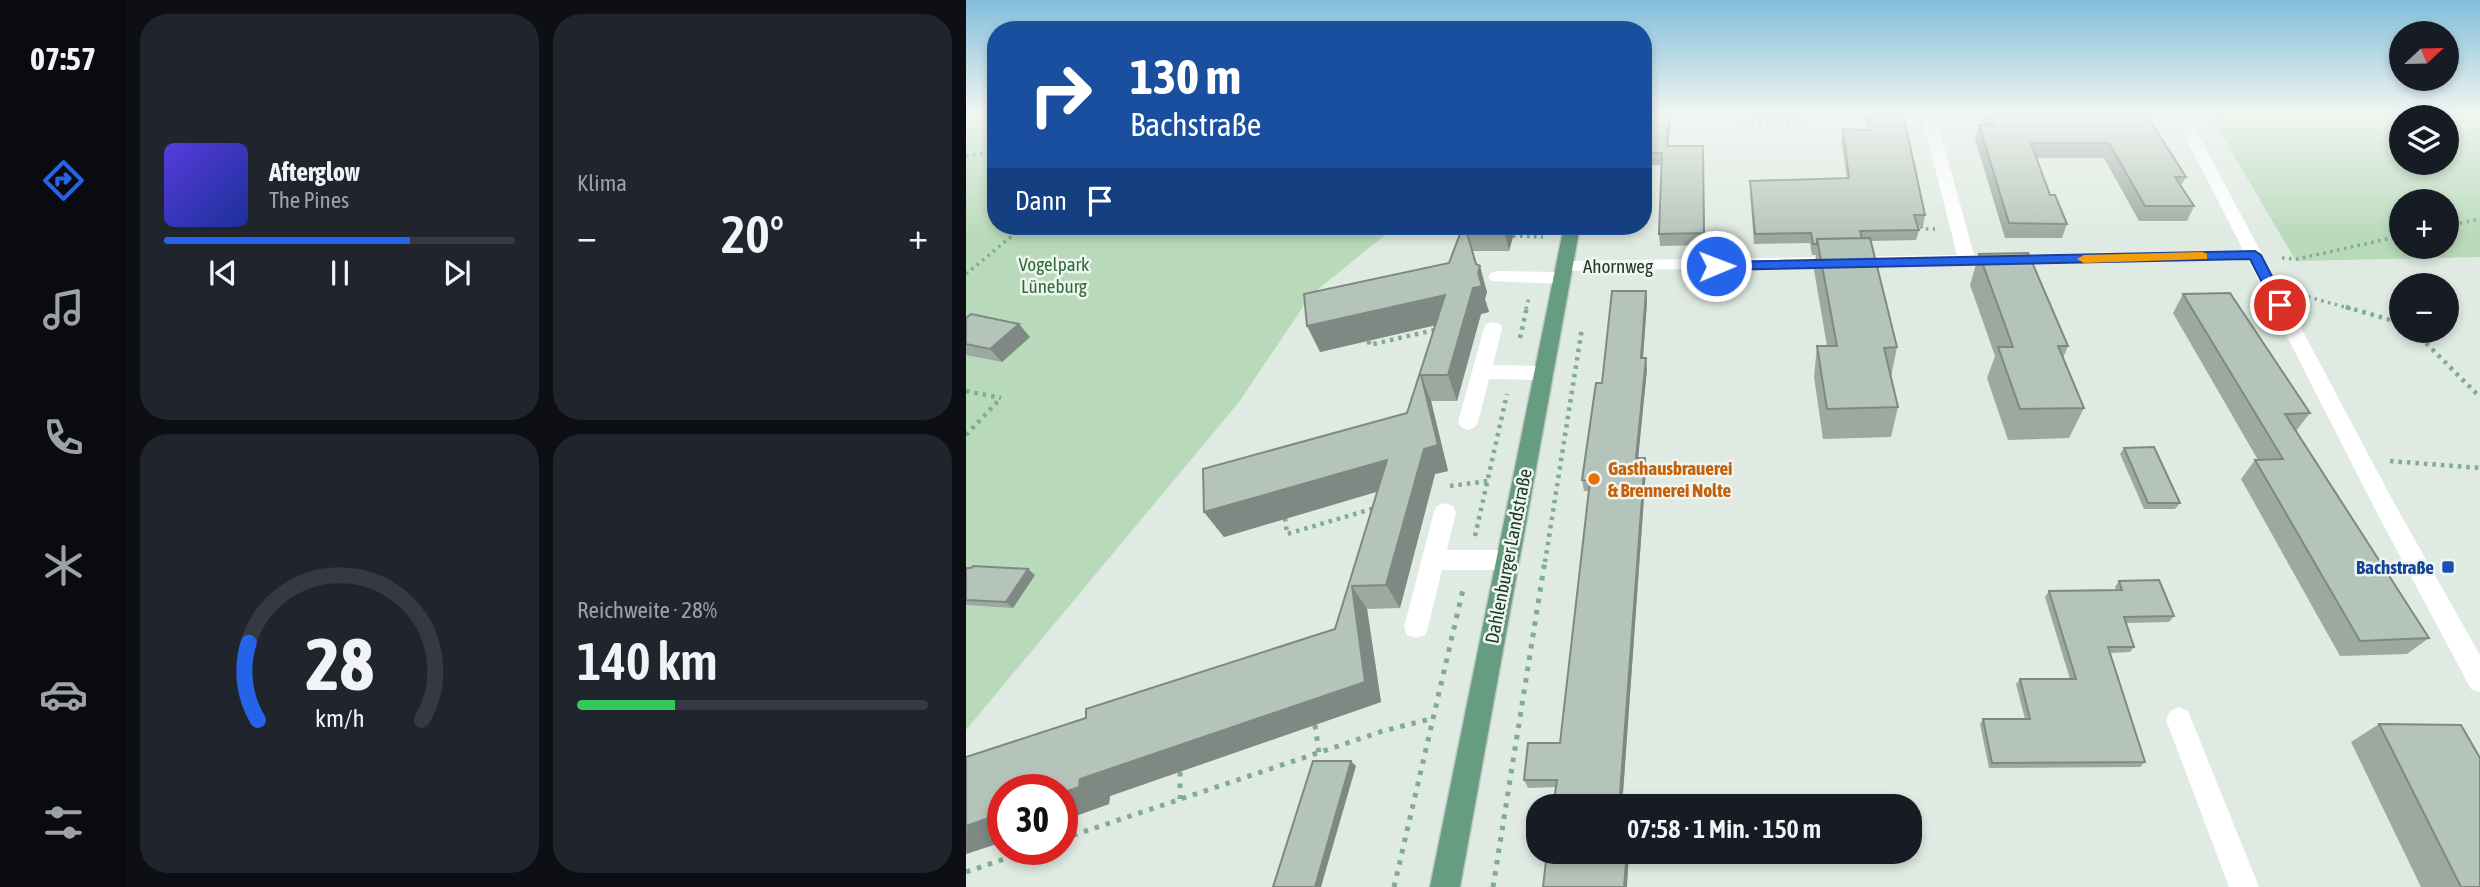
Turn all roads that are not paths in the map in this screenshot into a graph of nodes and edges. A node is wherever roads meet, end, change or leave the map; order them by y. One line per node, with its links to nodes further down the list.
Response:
1 (1939, 154): 5 (street)
2 (2202, 154): 4 (street)
3 (1570, 235): 6 (main road, Dahlenburger Landstraße)
4 (2255, 255): 5 (street, Ahornweg); 16 (street)
5 (1967, 261): 6 (street, Ahornweg)
6 (1563, 272): 7 (street, Ahornweg); 10 (main road, Dahlenburger Landstraße)
7 (1497, 276)
8 (1502, 324): 9 (street)
9 (1481, 372): 10 (street); 11 (street)
10 (1544, 373): 14 (main road, Dahlenburger Landstraße)
11 (1468, 422)
12 (1441, 501): 13 (street)
13 (1433, 559): 14 (street); 15 (street)
14 (1508, 560): 18 (main road, Dahlenburger Landstraße)
15 (1416, 627)
16 (2480, 680)
17 (2179, 720): 19 (street)
18 (1445, 887)
19 (2245, 887)

